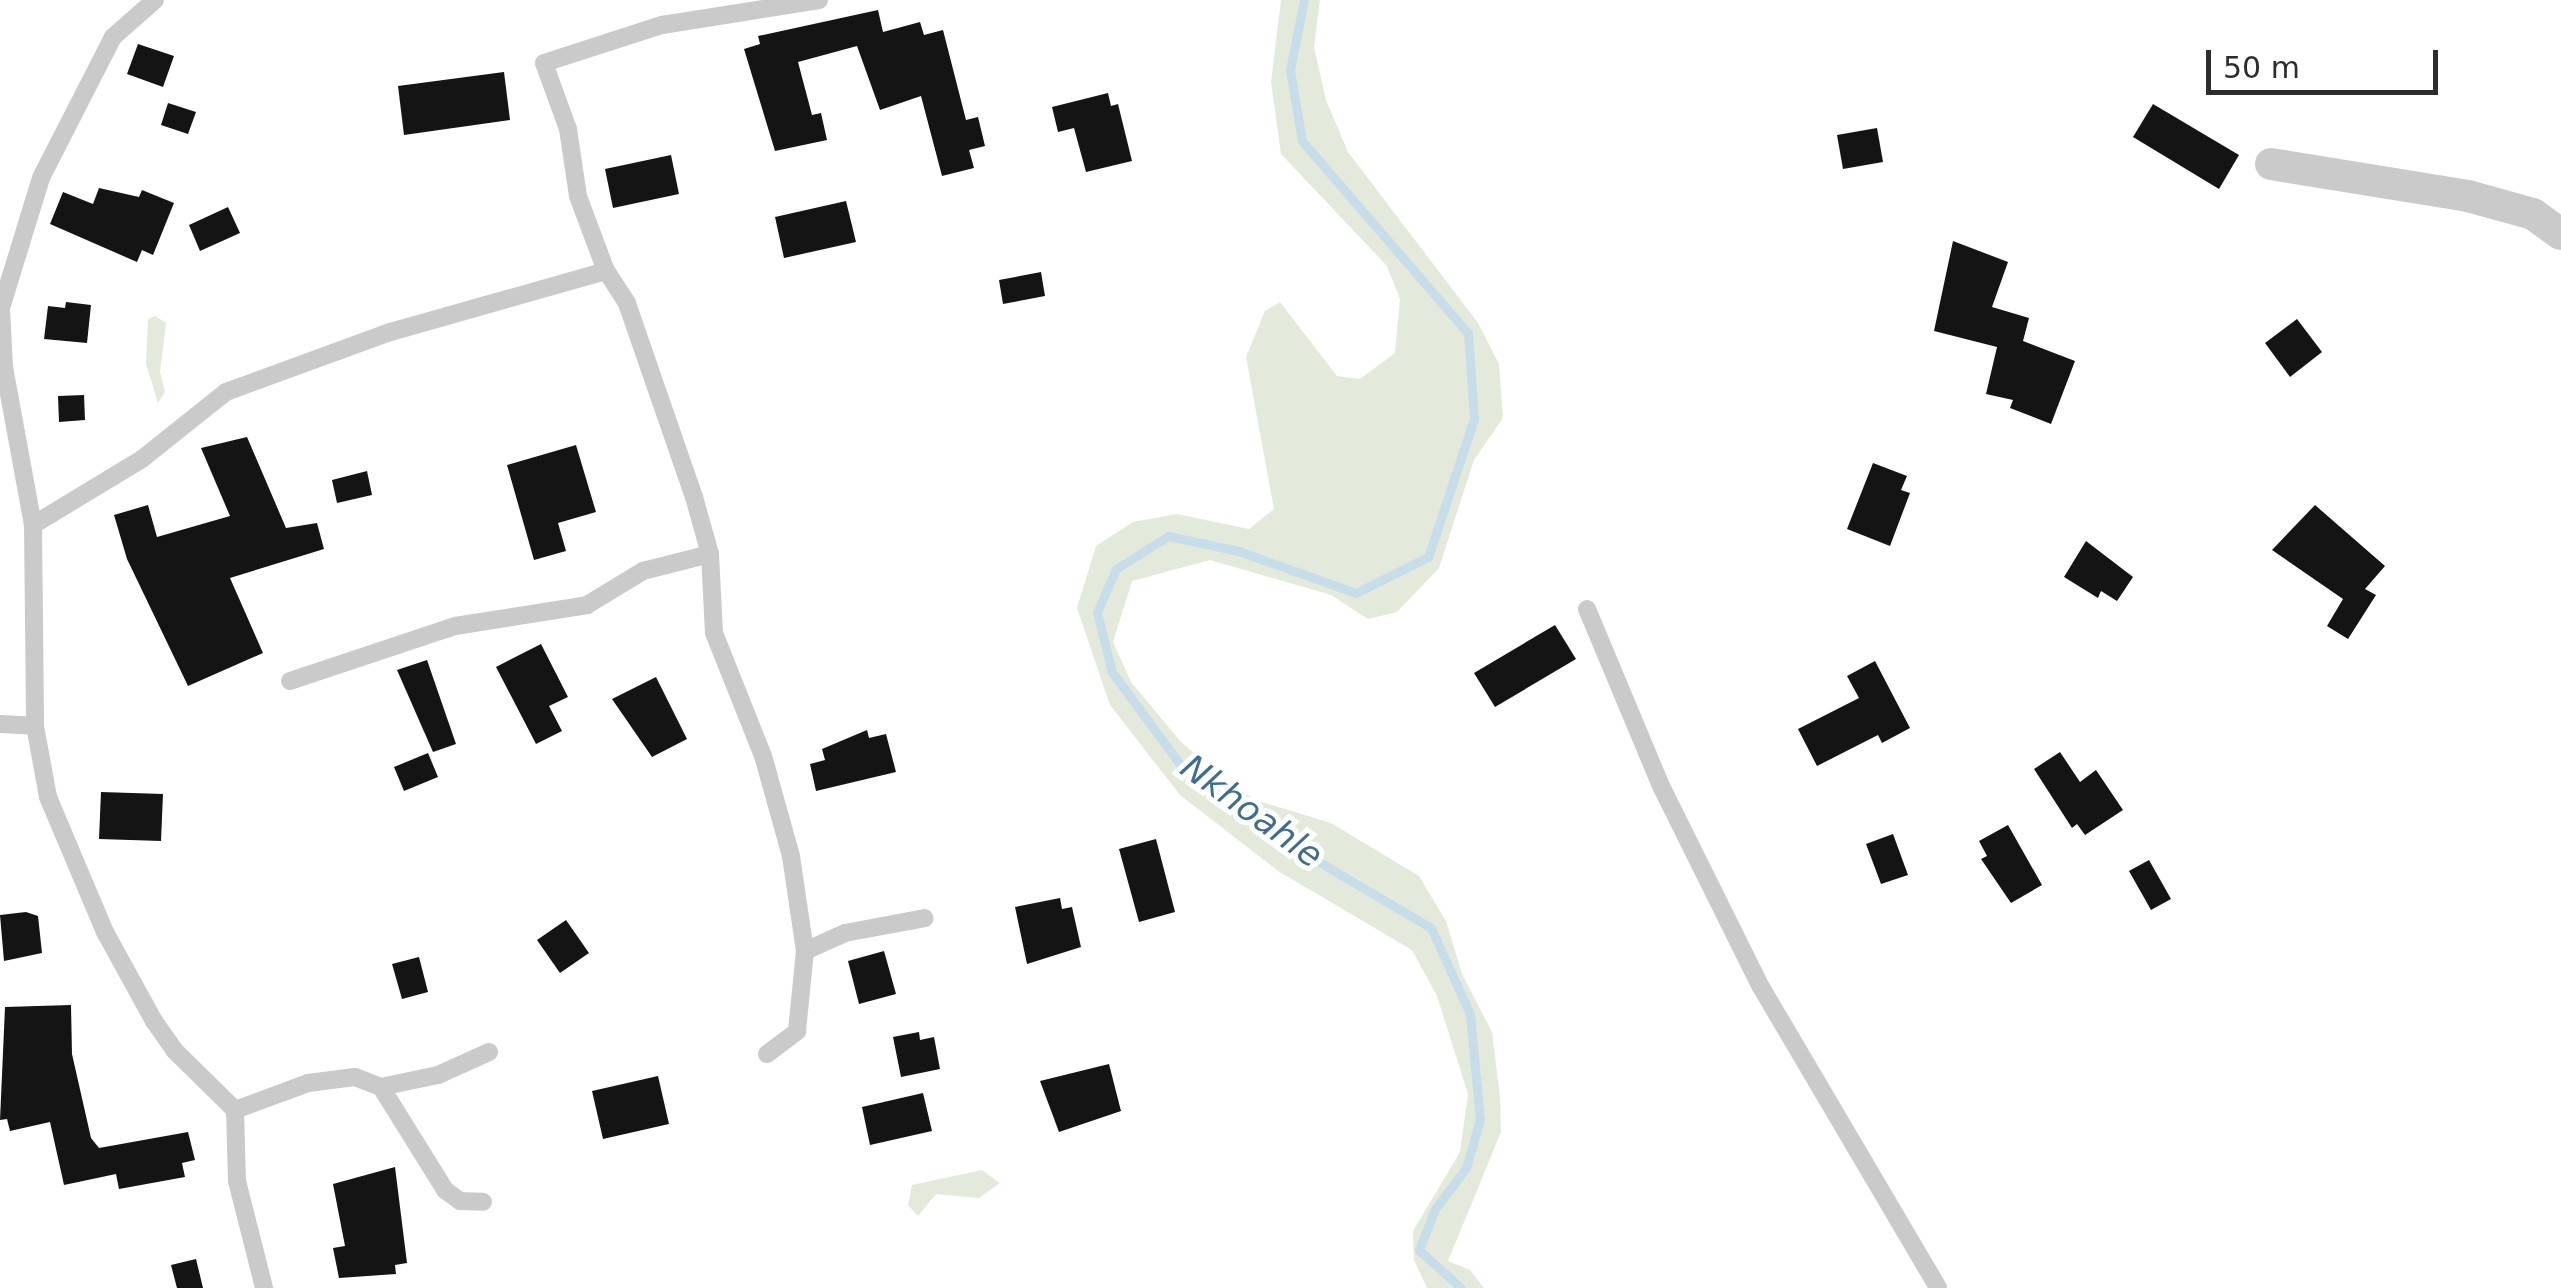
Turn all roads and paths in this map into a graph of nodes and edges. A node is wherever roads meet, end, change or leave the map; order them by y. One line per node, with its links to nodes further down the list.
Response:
1 (155, 0): 6 (lane)
2 (819, 0): 5 (lane)
3 (2270, 164): 4 (street)
4 (2561, 234)
5 (606, 272): 6 (lane); 7 (lane)
6 (33, 525): 11 (lane)
7 (710, 554): 9 (lane); 13 (lane)
8 (1588, 609): 20 (lane)
9 (290, 681)
10 (0, 724): 11 (lane)
11 (34, 726): 17 (lane)
12 (925, 918): 13 (lane)
13 (805, 951): 15 (lane)
14 (489, 1052): 16 (lane)
15 (768, 1054)
16 (380, 1087): 17 (lane); 18 (lane)
17 (236, 1110): 19 (lane)
18 (483, 1202)
19 (264, 1288)
20 (1938, 1288)

